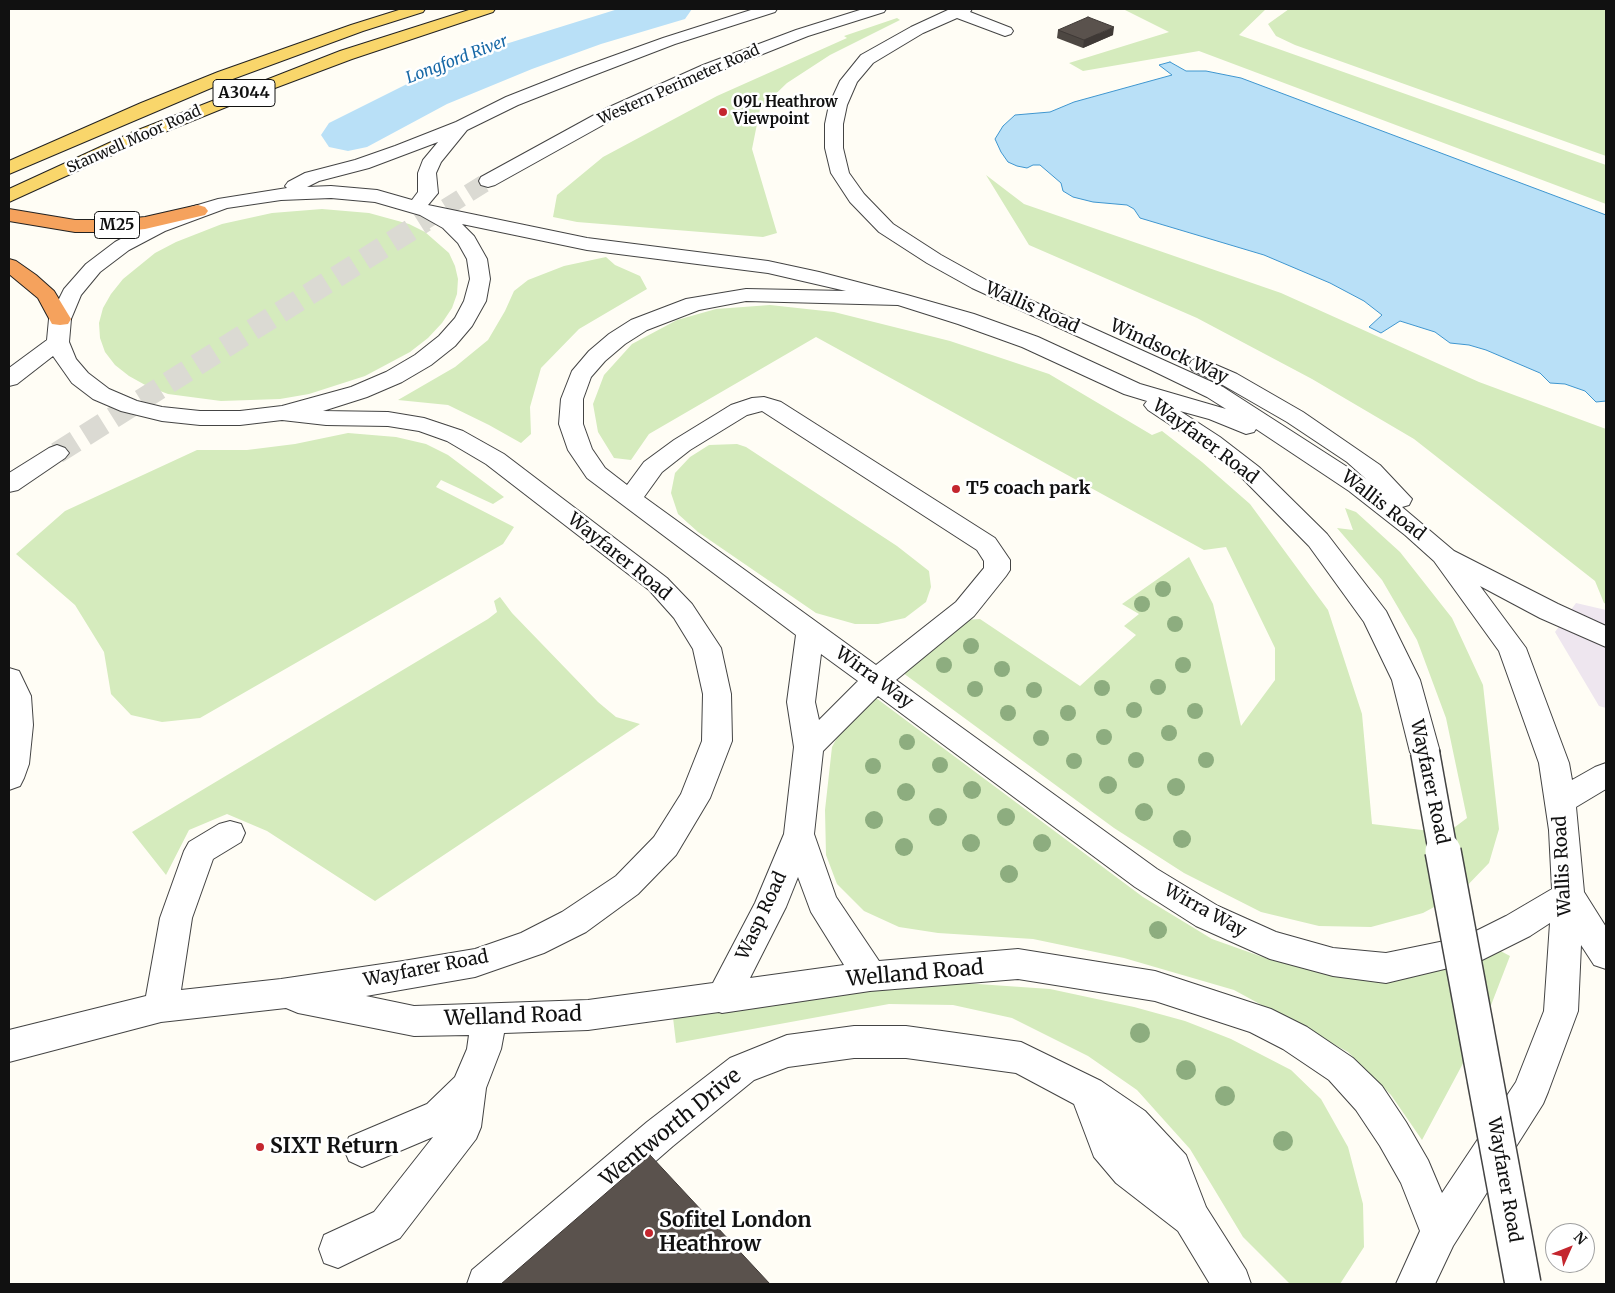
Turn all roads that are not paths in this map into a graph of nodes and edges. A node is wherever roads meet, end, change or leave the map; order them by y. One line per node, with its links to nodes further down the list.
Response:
1 (417, 9): 8 (main road, Stanwell Moor Road / A3044)
2 (487, 9): 11 (main road, Stanwell Moor Road / A3044)
3 (769, 9): 7 (street)
4 (878, 9): 9 (street, Western Perimeter Road)
5 (960, 11): 6 (street); 15 (street, Wallis Road)
6 (1005, 31)
7 (462, 126): 10 (street); 12 (street)
8 (9, 168)
9 (488, 181)
10 (281, 194): 12 (street); 13 (street)
11 (9, 196)
12 (422, 209): 17 (street, Wayfarer Road); 22 (street)
13 (198, 211): 14 (highway, M25); 18 (street)
14 (9, 215)
15 (886, 228): 24 (street, Wallis Road); 27 (street, Windsock Way)
16 (9, 265): 18 (highway)
17 (900, 299): 21 (street, Wayfarer Road); 26 (street, Wirra Way)
18 (60, 319): 19 (street)
19 (58, 342): 20 (street); 22 (street)
20 (9, 379)
21 (1132, 389): 24 (street, Wayfarer Road); 54 (street, Wayfarer Road, bridge)
22 (282, 413): 42 (street, Wayfarer Road)
23 (57, 453): 25 (street)
24 (1310, 453): 27 (street, Wallis Road)
25 (9, 484)
26 (630, 499): 29 (street, Wirra Way); 32 (street)
27 (1414, 529): 28 (street, Wallis Road)
28 (1443, 554): 30 (street); 36 (street, Wallis Road)
29 (810, 632): 32 (street, Wirra Way); 33 (street, Wasp Road)
30 (1606, 636)
31 (9, 678): 35 (street)
32 (877, 680): 33 (street); 39 (street, Wirra Way)
33 (809, 747): 38 (street, Wasp Road)
34 (1606, 775): 36 (street)
35 (9, 778)
36 (1560, 801): 39 (street, Wallis Road)
37 (230, 832): 44 (street)
38 (799, 834): 41 (street, Wasp Road); 43 (street, Wasp Road)
39 (1568, 895): 40 (street); 49 (street, Wallis Road)
40 (1606, 955)
41 (870, 976): 43 (street, Welland Road); 49 (street, Welland Road)
42 (281, 994): 44 (street, Wayfarer Road); 45 (street, Welland Road)
43 (722, 998): 45 (street, Welland Road)
44 (161, 1007): 46 (street, Wayfarer Road)
45 (489, 1018): 47 (street)
46 (9, 1046)
47 (468, 1088): 48 (street); 50 (street)
48 (362, 1149)
49 (1439, 1232): 53 (street, Wallis Road)
50 (338, 1249)
51 (486, 1284): 52 (street, Wentworth Drive)
52 (1232, 1284)
53 (1414, 1284)
54 (1523, 1284)

